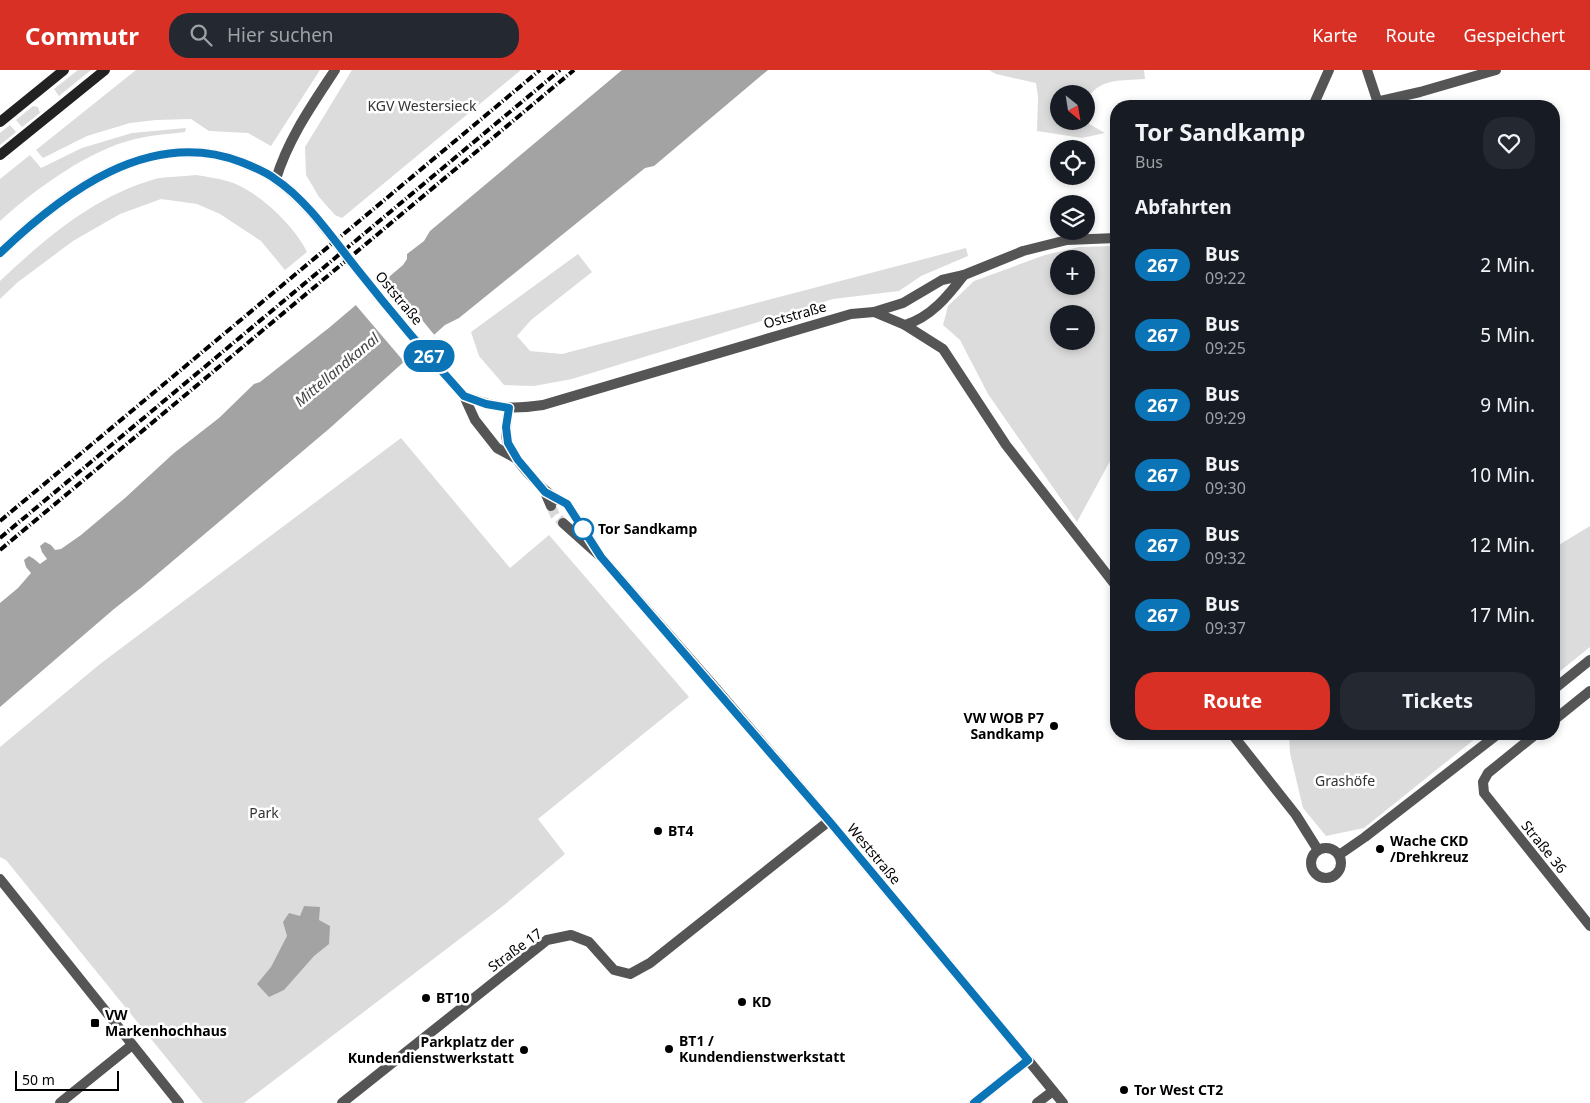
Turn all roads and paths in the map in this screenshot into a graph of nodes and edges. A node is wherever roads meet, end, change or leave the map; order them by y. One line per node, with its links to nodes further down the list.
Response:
1 (64, 70): 10 (main road)
2 (105, 70): 11 (main road)
3 (335, 70): 12 (street)
4 (1328, 70): 7 (street)
5 (1367, 70): 8 (street)
6 (1496, 70): 9 (street)
7 (1316, 100)
8 (1377, 100)
9 (1392, 100)
10 (0, 122)
11 (0, 155)
12 (276, 179): 14 (street, Oststraße); 18 (street, Oststraße)
13 (1110, 238): 15 (street, Oststraße)
14 (0, 254)
15 (964, 275): 16 (street, Oststraße); 17 (street)
16 (874, 312): 17 (street); 19 (street, Oststraße)
17 (906, 325): 25 (street)
18 (464, 396): 19 (street, Oststraße); 20 (street)
19 (509, 408): 20 (street)
20 (518, 460): 21 (street)
21 (554, 503)
22 (575, 516): 24 (street, Weststraße)
23 (563, 523): 24 (street, Weststraße)
24 (601, 557): 33 (street, Weststraße)
25 (1110, 578)
26 (1590, 660): 27 (street)
27 (1560, 684)
28 (1590, 691): 29 (street)
29 (1560, 715)
30 (1237, 740): 34 (street)
31 (1490, 740): 35 (street)
32 (1528, 740): 37 (street, Straße 36)
33 (830, 822): 39 (street, Weststraße); 43 (street, Straße 17)
34 (1318, 850): 35 (street); 35 (street)
35 (1339, 855)
36 (0, 879): 38 (street)
37 (1590, 926)
38 (132, 1045): 41 (street); 42 (street)
39 (1028, 1060): 40 (street, Weststraße); 44 (street)
40 (1053, 1091): 45 (street); 46 (street, Weststraße)
41 (60, 1103)
42 (179, 1103)
43 (342, 1103)
44 (974, 1103)
45 (1037, 1103)
46 (1063, 1103)

